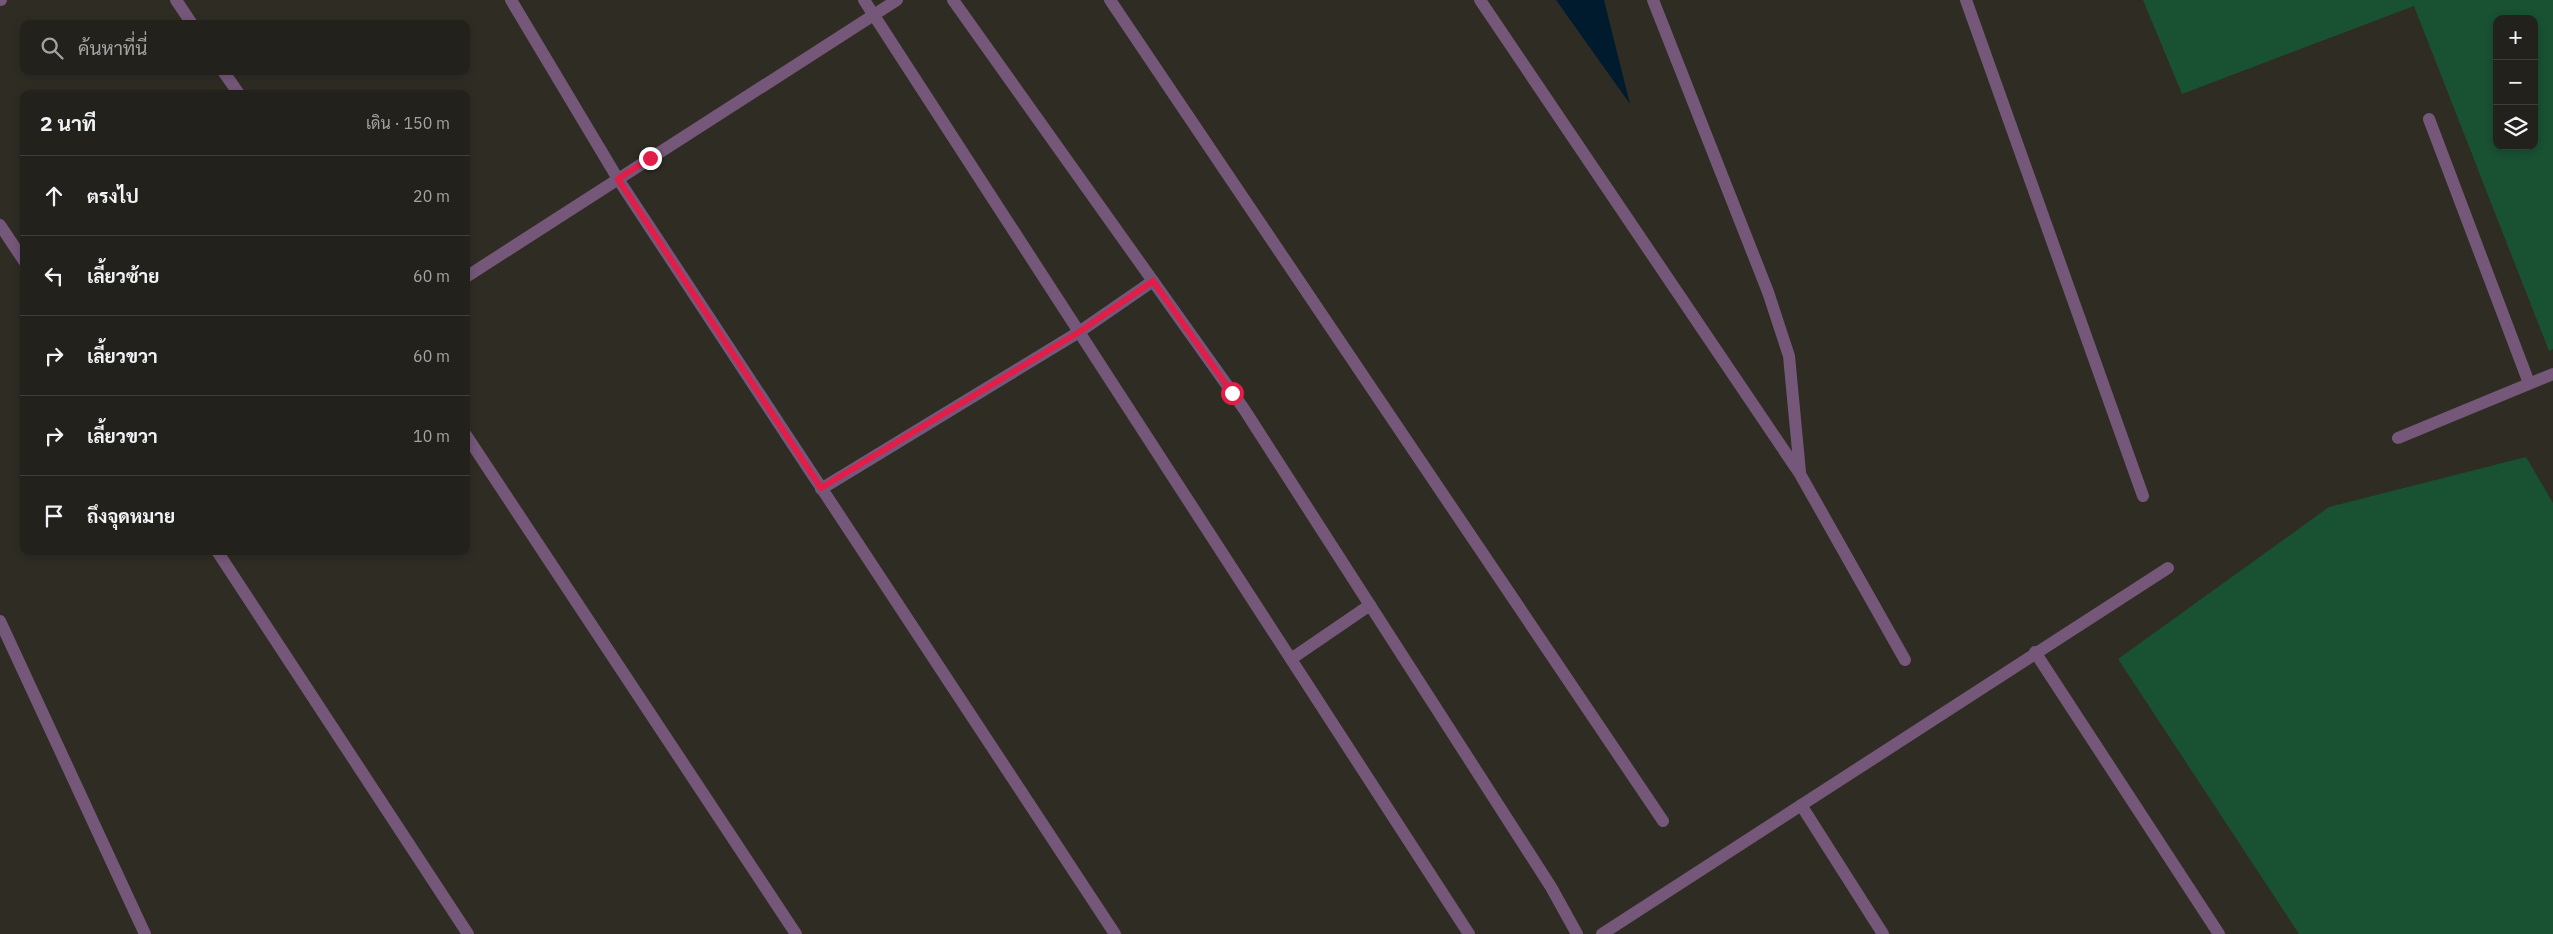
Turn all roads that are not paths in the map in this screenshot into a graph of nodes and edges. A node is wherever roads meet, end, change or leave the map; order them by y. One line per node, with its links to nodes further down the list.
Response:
1 (176, 0): 11 (street)
2 (511, 0): 15 (street)
3 (864, 0): 10 (street)
4 (897, 0): 10 (street)
5 (953, 0): 19 (street)
6 (1110, 0): 36 (street)
7 (1480, 0): 25 (street)
8 (1653, 0): 25 (street)
9 (1966, 0): 27 (street)
10 (873, 15): 15 (street); 20 (street)
11 (189, 20)
12 (227, 75): 13 (street)
13 (236, 90)
14 (2429, 119): 22 (street)
15 (618, 179): 18 (street); 26 (street)
16 (0, 225): 17 (street)
17 (20, 255)
18 (470, 274)
19 (1153, 281): 20 (street); 30 (street)
20 (1079, 332): 26 (street); 33 (street)
21 (2553, 374): 22 (street)
22 (2529, 383): 23 (street)
23 (2398, 438)
24 (470, 441): 39 (street)
25 (1800, 474): 34 (street)
26 (821, 488): 40 (street)
27 (2143, 496)
28 (219, 555): 38 (street)
29 (2168, 568): 32 (street)
30 (1370, 605): 33 (street); 42 (street)
31 (0, 621): 37 (street)
32 (2035, 652): 35 (street); 45 (street)
33 (1291, 659): 41 (street)
34 (1905, 660)
35 (1801, 805): 43 (street); 44 (street)
36 (1663, 821)
37 (145, 934)
38 (468, 934)
39 (796, 934)
40 (1115, 934)
41 (1469, 934)
42 (1577, 934)
43 (1602, 934)
44 (1883, 934)
45 (2219, 934)

